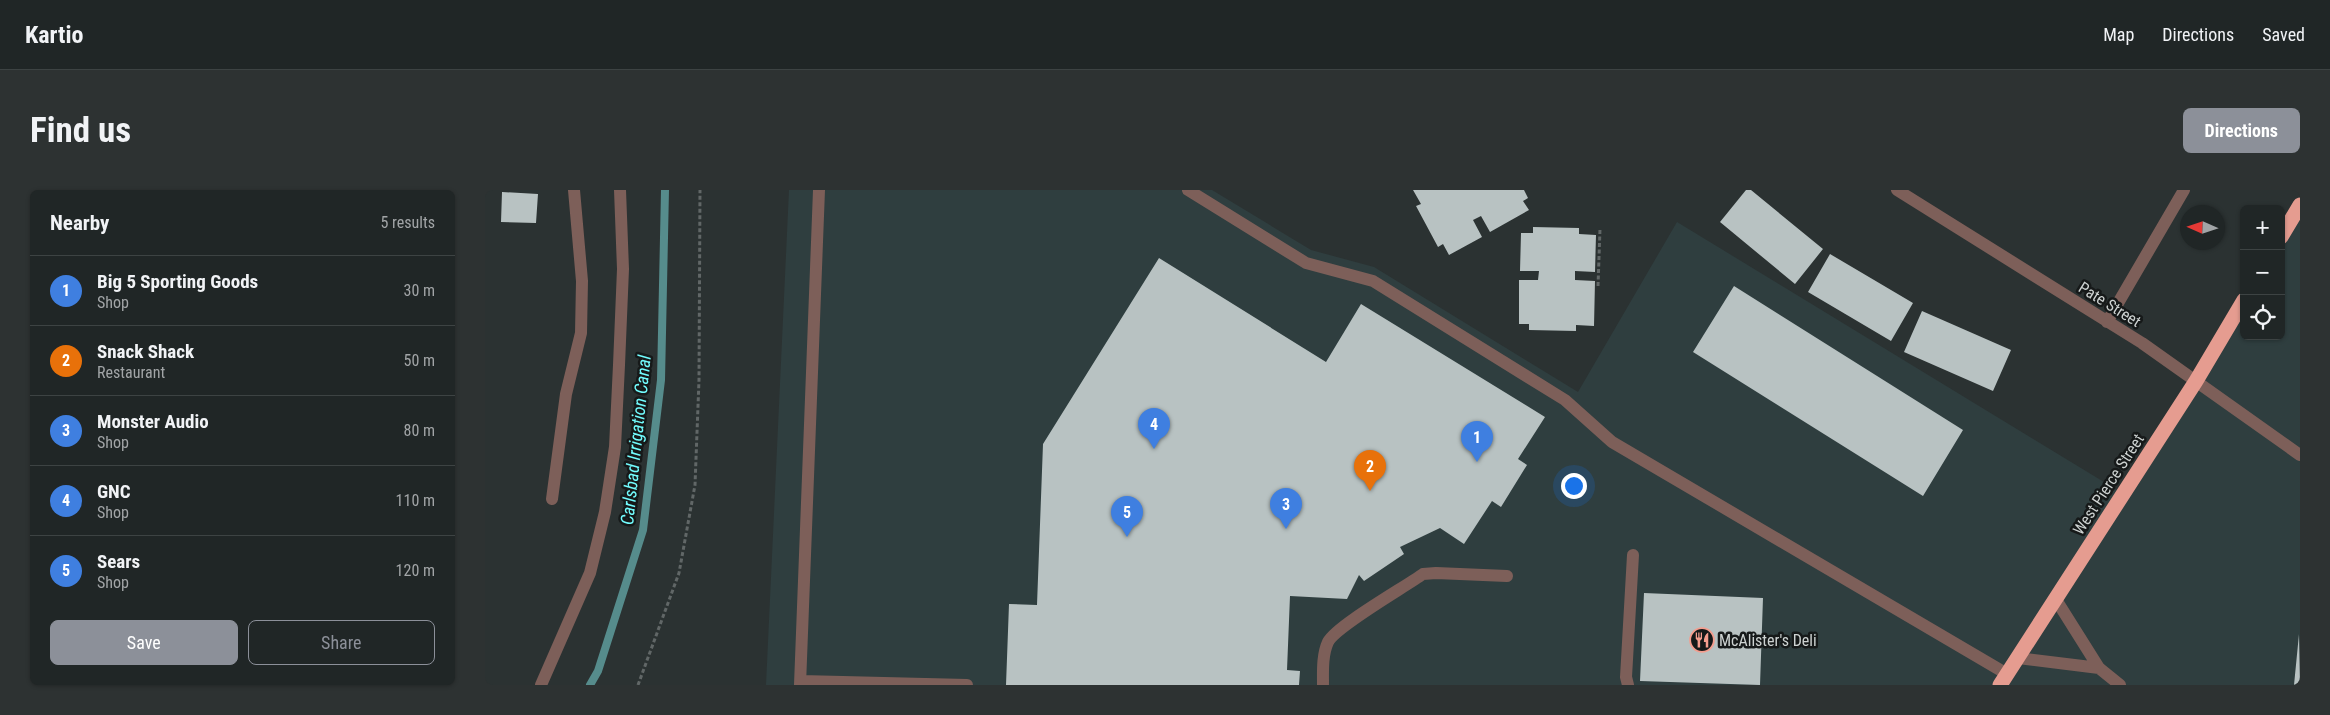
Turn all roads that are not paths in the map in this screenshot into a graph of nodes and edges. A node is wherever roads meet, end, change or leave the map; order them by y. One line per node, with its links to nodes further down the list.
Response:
1 (574, 190): 13 (street)
2 (620, 190): 21 (street)
3 (819, 190): 20 (street)
4 (1188, 190): 19 (street)
5 (1897, 190): 10 (street, Pate Street)
6 (2183, 190): 10 (street)
7 (2300, 205): 8 (highway)
8 (2285, 230)
9 (2240, 307): 11 (highway, West Pierce Street)
10 (2107, 322): 11 (street, Pate Street)
11 (2196, 381): 12 (street, Pate Street); 16 (highway, West Pierce Street)
12 (2300, 455)
13 (552, 499)
14 (1633, 555): 24 (street)
15 (1507, 576): 23 (street)
16 (2055, 598): 17 (highway, West Pierce Street); 18 (street)
17 (2018, 658): 18 (street); 19 (highway, West Pierce Street)
18 (2099, 668): 25 (street)
19 (2004, 680)
20 (800, 683): 22 (street)
21 (541, 685)
22 (967, 685)
23 (1323, 685)
24 (1628, 685)
25 (2120, 685)

